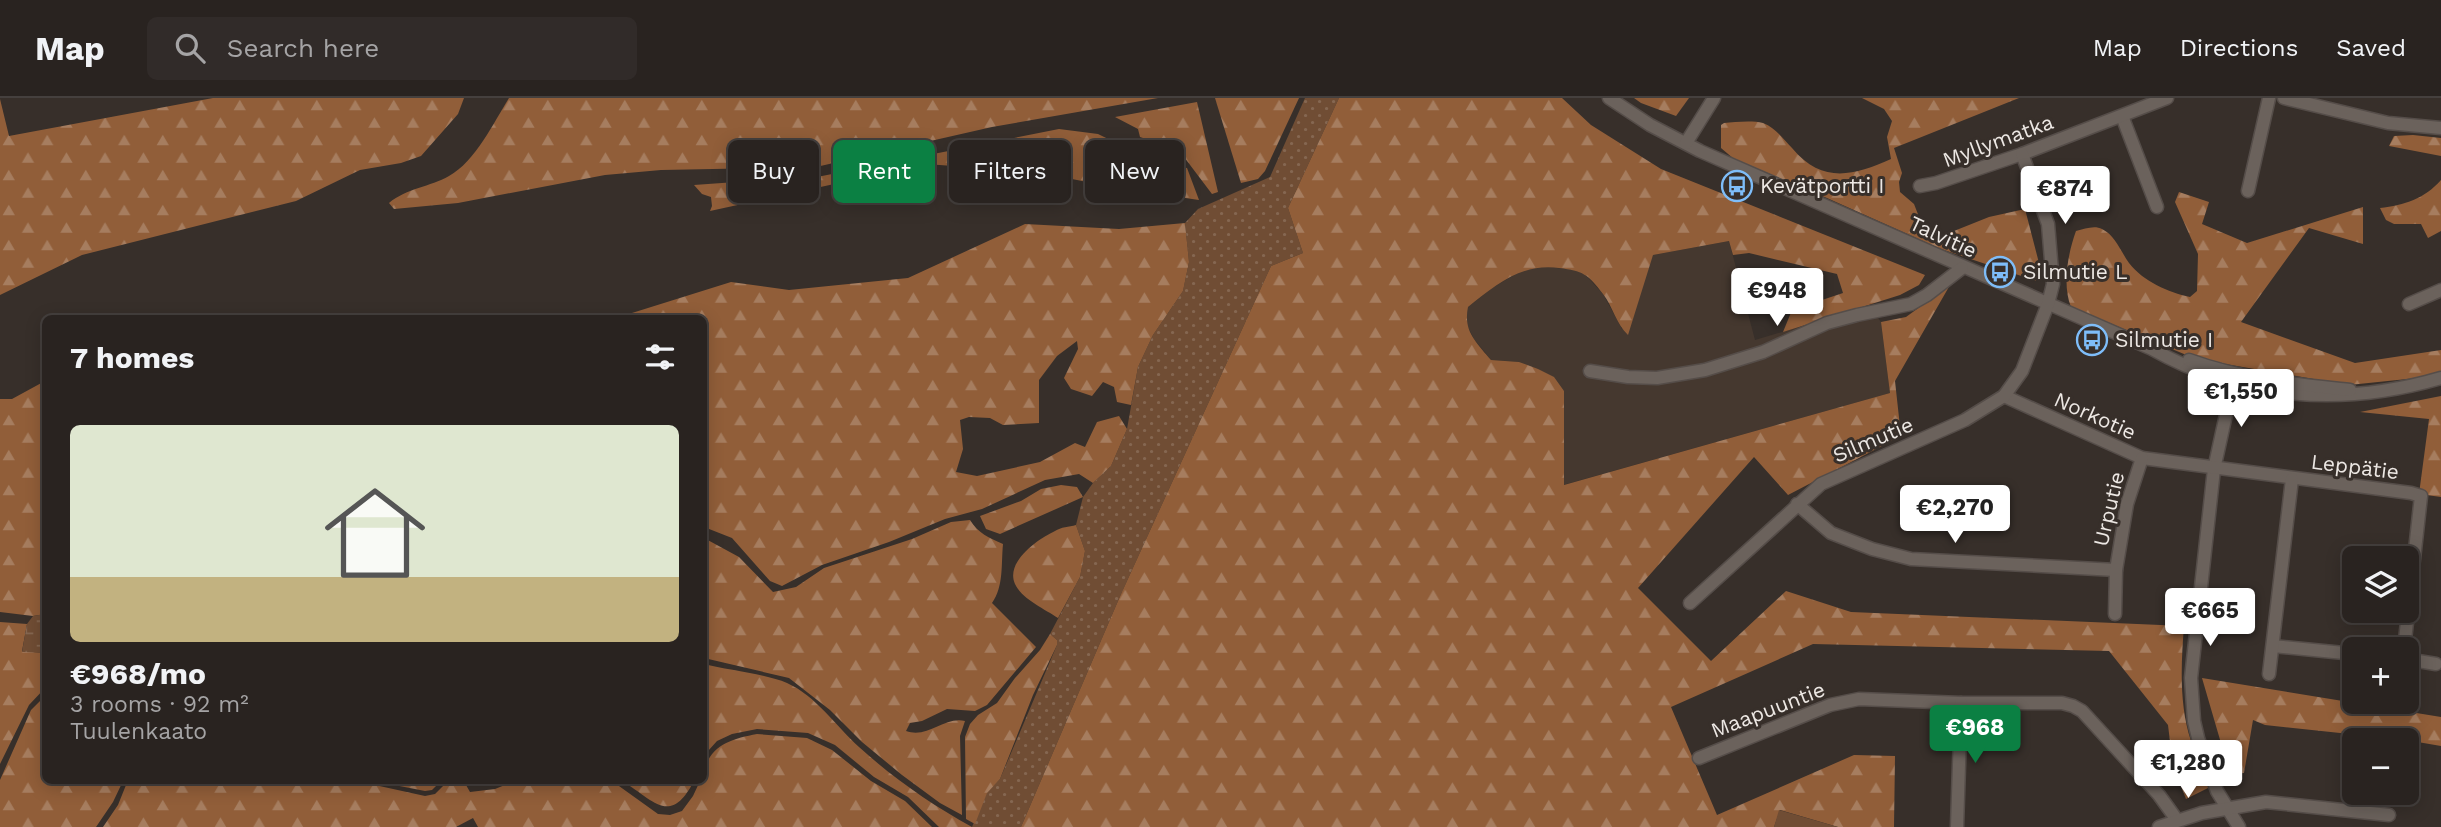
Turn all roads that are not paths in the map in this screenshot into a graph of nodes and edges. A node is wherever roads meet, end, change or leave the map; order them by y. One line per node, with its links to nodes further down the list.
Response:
1 (1609, 98): 9 (street, Talvitie)
2 (1714, 98): 9 (street)
3 (2167, 98): 7 (street, Myllymatka)
4 (2269, 98): 12 (street)
5 (2284, 98): 6 (street)
6 (2330, 104): 8 (street)
7 (2122, 116): 10 (street, Myllymatka); 13 (street)
8 (2441, 128)
9 (1686, 144): 14 (street, Talvitie)
10 (2022, 154): 11 (street, Myllymatka); 16 (street, Silmutie)
11 (1920, 186)
12 (2248, 191)
13 (2157, 207)
14 (1962, 268): 16 (street, Talvitie); 18 (street)
15 (2441, 290): 17 (street)
16 (2048, 304): 19 (street, Talvitie); 21 (street, Silmutie)
17 (2409, 304)
18 (1590, 371)
19 (2235, 378): 20 (street, Talvitie); 23 (street)
20 (2441, 378)
21 (2004, 396): 22 (street, Norkotie); 25 (street, Silmutie)
22 (2142, 458): 23 (street, Norkotie); 26 (street, Urputie)
23 (2214, 469): 24 (street, Leppätie); 37 (street)
24 (2291, 479): 29 (street, Leppätie); 30 (street)
25 (1797, 504): 26 (street, Urputie); 27 (street, Silmutie)
26 (2116, 570): 28 (street, Urputie)
27 (1690, 603)
28 (2115, 614)
29 (2405, 637)
30 (2273, 646): 31 (street); 34 (street)
31 (2342, 653)
32 (2419, 661): 33 (street)
33 (2436, 664)
34 (2269, 674)
35 (1961, 703): 36 (street, Maapuuntie); 39 (street, Maapuuntie); 40 (street)
36 (1699, 758)
37 (2227, 808): 38 (street); 39 (street); 42 (street)
38 (2389, 815)
39 (2177, 820): 41 (street)
40 (1957, 827)
41 (2159, 827)
42 (2239, 827)

